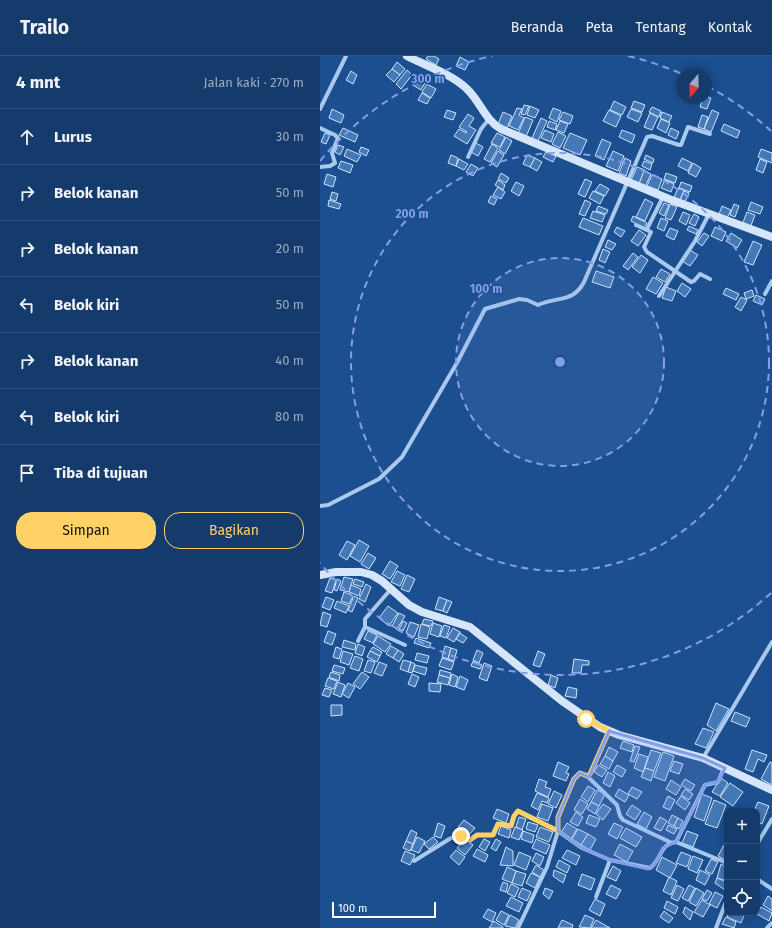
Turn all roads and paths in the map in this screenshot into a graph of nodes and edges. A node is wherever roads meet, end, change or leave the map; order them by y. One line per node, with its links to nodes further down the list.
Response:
1 (346, 56): 3 (street)
2 (407, 56): 4 (street)
3 (320, 109)
4 (489, 119): 7 (street); 9 (street)
5 (320, 128): 8 (street)
6 (710, 134): 9 (street)
7 (468, 157)
8 (320, 167)
9 (628, 182): 10 (street); 20 (street)
10 (663, 196): 11 (street); 13 (street)
11 (709, 214): 14 (street); 15 (street)
12 (636, 225): 13 (street)
13 (647, 229): 15 (street)
14 (772, 237)
15 (674, 271): 16 (street); 19 (street)
16 (710, 279)
17 (772, 281): 18 (street)
18 (765, 294)
19 (659, 296)
20 (320, 506)
21 (320, 575): 22 (street)
22 (391, 589): 23 (street); 27 (street)
23 (365, 627): 24 (street); 26 (street)
24 (358, 641)
25 (772, 642): 28 (street)
26 (405, 645)
27 (609, 731): 28 (street); 30 (street)
28 (703, 758): 29 (street)
29 (725, 768): 31 (street); 35 (street)
30 (587, 776): 33 (street); 35 (street)
31 (772, 790)
32 (772, 819): 34 (street)
33 (558, 831): 36 (street); 37 (street); 44 (street)
34 (760, 839)
35 (674, 842): 36 (street); 38 (street)
36 (610, 860): 41 (street)
37 (414, 861)
38 (724, 862)
39 (758, 880): 40 (street)
40 (772, 889)
41 (596, 897)
42 (724, 907): 45 (street)
43 (772, 923): 46 (street)
44 (518, 928)
45 (716, 928)
46 (767, 928)

